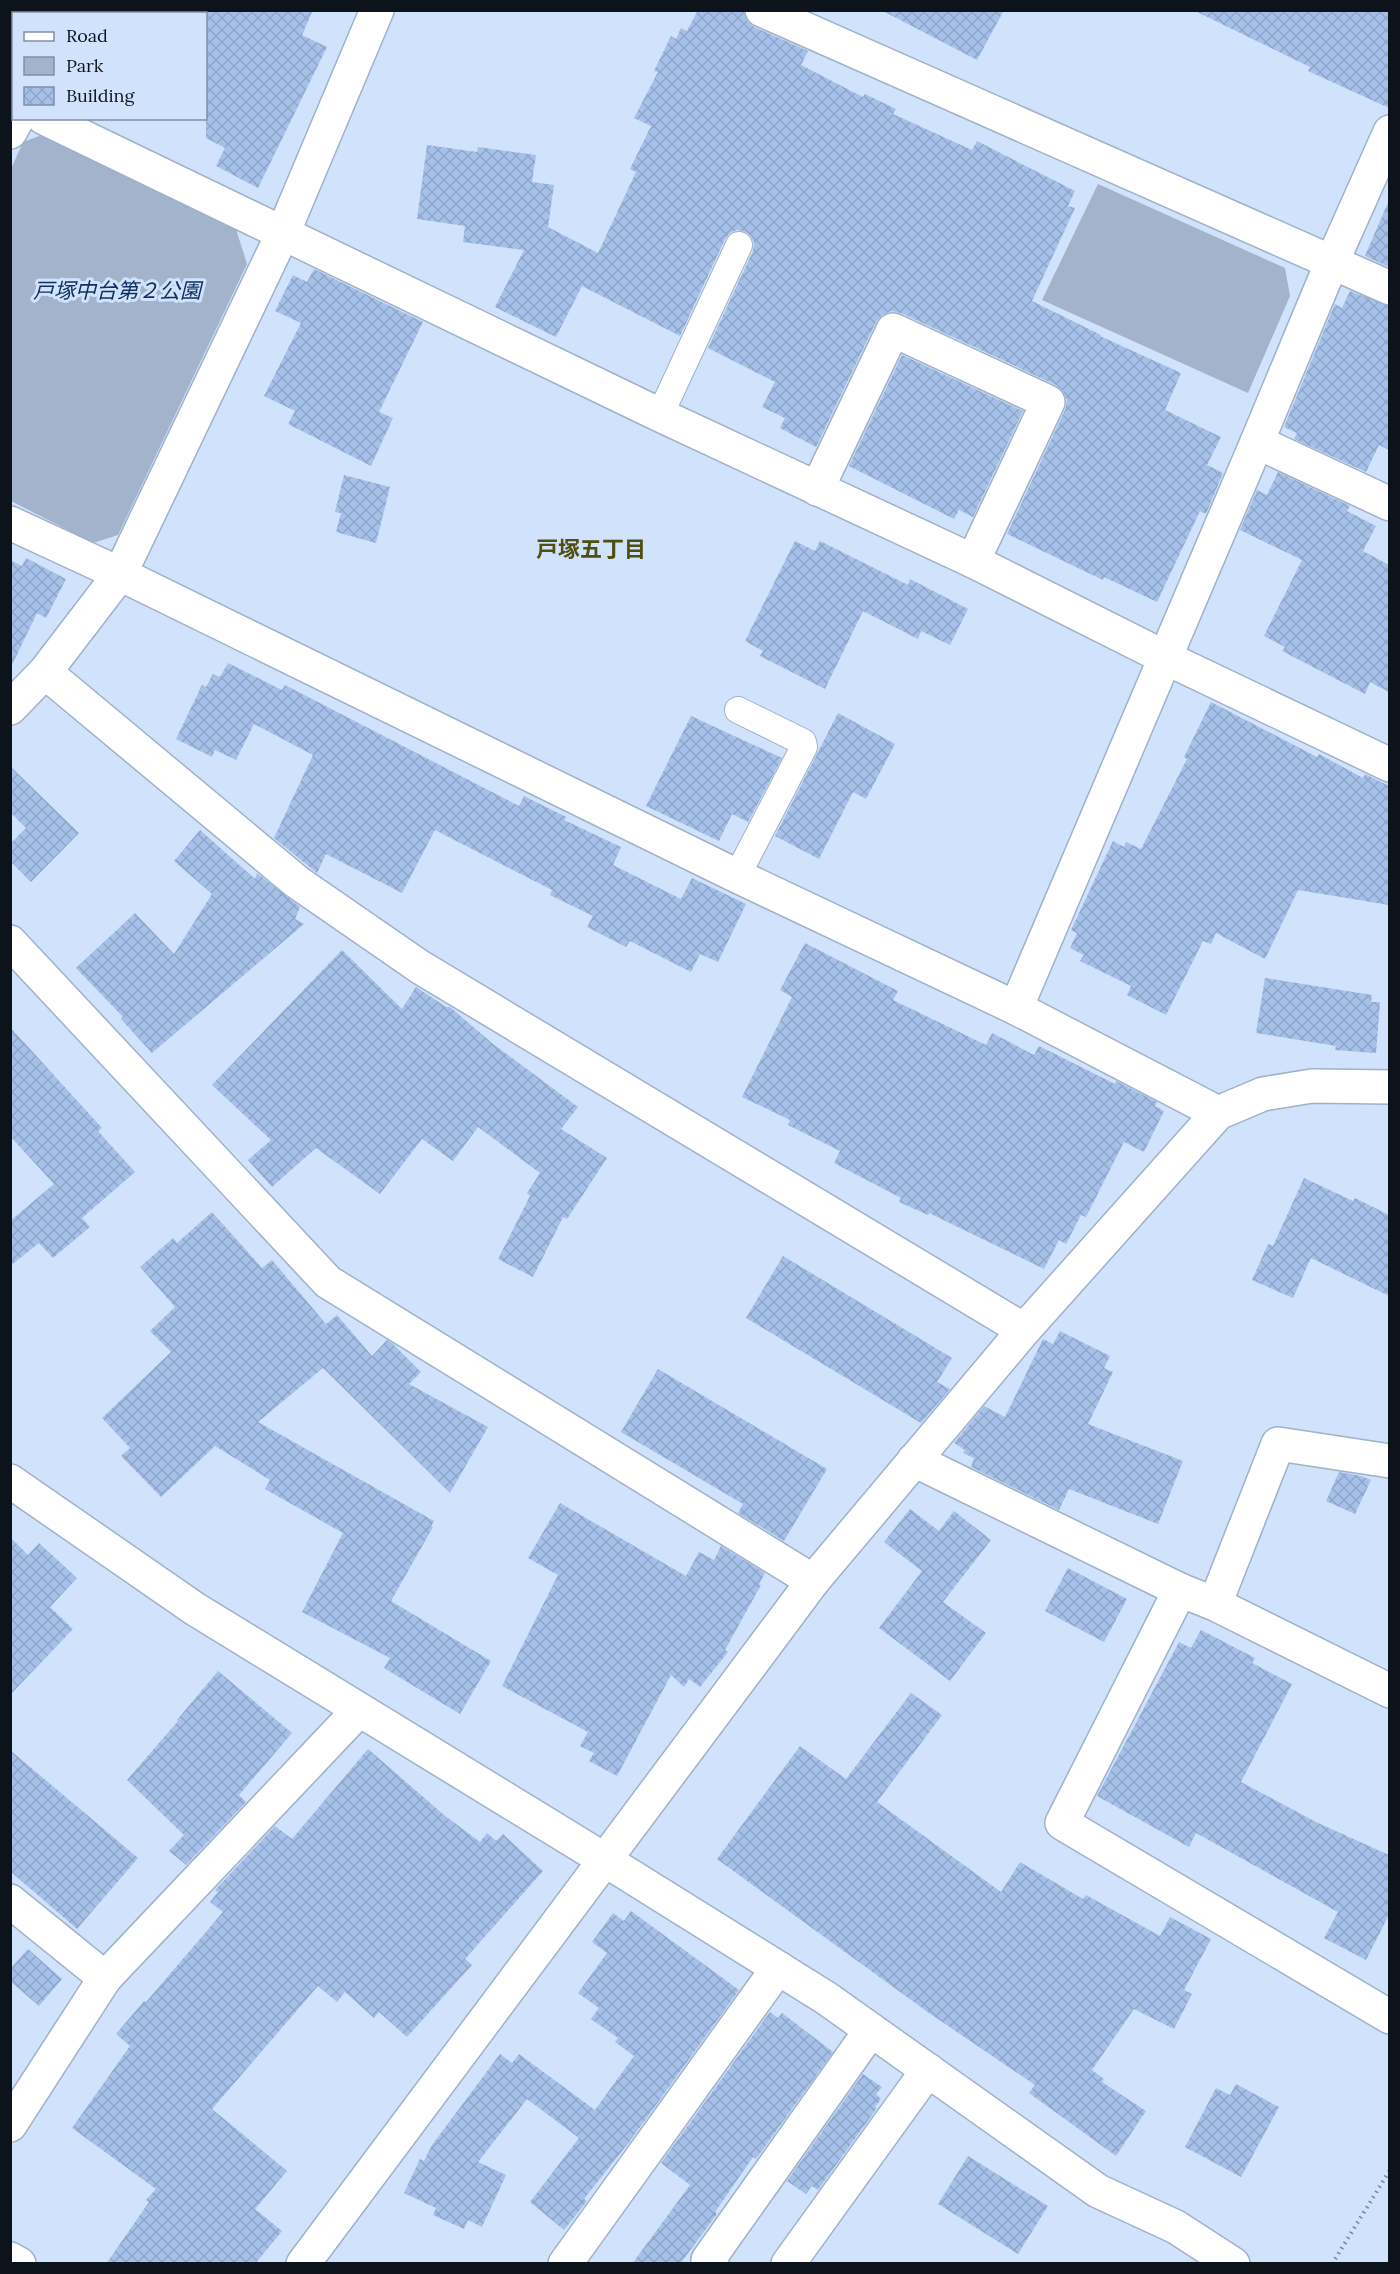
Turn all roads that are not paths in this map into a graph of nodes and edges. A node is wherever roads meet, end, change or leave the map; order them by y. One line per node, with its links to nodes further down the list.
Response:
1 (378, 10): 5 (street)
2 (762, 10): 7 (street)
3 (48, 120): 5 (street)
4 (1389, 132): 7 (street)
5 (283, 233): 9 (street); 15 (street)
6 (739, 245): 9 (lane)
7 (1332, 262): 8 (street); 10 (street)
8 (1389, 288)
9 (660, 415): 11 (street)
10 (1257, 442): 12 (street); 16 (street)
11 (817, 489): 14 (street); 14 (street)
12 (1389, 504)
13 (10, 523): 15 (street)
14 (973, 561): 16 (street)
15 (120, 574): 17 (street); 21 (street)
16 (1166, 658): 20 (street); 23 (street)
17 (45, 672): 18 (street); 26 (street)
18 (10, 708)
19 (738, 710): 21 (lane)
20 (1389, 765)
21 (737, 876): 23 (street)
22 (10, 942): 30 (street)
23 (1016, 1008): 25 (street)
24 (1389, 1087): 25 (street)
25 (1218, 1113): 26 (street)
26 (1024, 1330): 27 (street)
27 (914, 1460): 30 (street); 31 (street)
28 (1389, 1461): 32 (street)
29 (10, 1481): 34 (street)
30 (813, 1581): 35 (street)
31 (1180, 1590): 32 (street); 39 (street)
32 (1215, 1604): 33 (street)
33 (1389, 1691)
34 (359, 1710): 35 (street); 38 (street)
35 (605, 1860): 37 (street); 45 (street)
36 (10, 1900): 38 (street)
37 (778, 1968): 40 (street); 46 (street)
38 (105, 1978): 42 (street)
39 (1389, 2018)
40 (871, 2030): 41 (street); 47 (street)
41 (928, 2070): 48 (street); 49 (street)
42 (10, 2125)
43 (10, 2259): 44 (street)
44 (19, 2264)
45 (303, 2264)
46 (565, 2264)
47 (712, 2264)
48 (788, 2264)
49 (1233, 2264)

